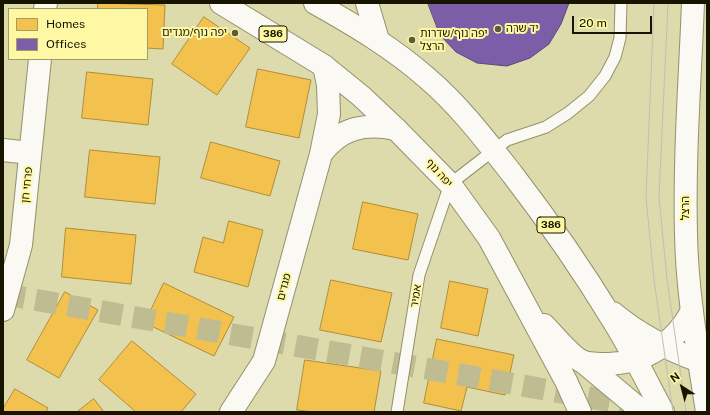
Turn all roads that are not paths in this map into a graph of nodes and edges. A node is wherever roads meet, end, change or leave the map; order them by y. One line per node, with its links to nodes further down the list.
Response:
1 (221, 3): 8 (main road, יפה נוף / 386)
2 (315, 3): 6 (main road, 386)
3 (367, 3): 6 (main road)
4 (621, 3): 11 (lane)
5 (693, 3): 18 (main road, הרצל)
6 (378, 40): 11 (main road, 386)
7 (40, 60): 12 (main road, פרחי חן)
8 (324, 66): 9 (main road, יפה נוף / 386); 13 (main road, מגדים)
9 (396, 129): 13 (main road, מגדים); 14 (main road, יפה נוף / 386)
10 (3, 150): 12 (main road)
11 (493, 150): 14 (lane); 15 (main road, 386)
12 (30, 154): 17 (main road, פרחי חן)
13 (321, 154): 23 (main road, מגדים)
14 (450, 184): 16 (main road, יפה נוף / 386); 24 (lane, אמיר)
15 (603, 304): 19 (main road); 20 (main road, 386)
16 (527, 306): 21 (main road); 25 (main road, יפה נוף / 386)
17 (3, 310)
18 (692, 311): 19 (main road); 22 (main road, הרצל)
19 (663, 347): 20 (main road); 22 (main road)
20 (636, 360): 21 (main road); 27 (main road, 386)
21 (582, 361): 26 (main road)
22 (703, 362): 28 (main road, הרצל)
23 (231, 412)
24 (397, 412)
25 (580, 412)
26 (643, 412)
27 (663, 412)
28 (707, 412)

